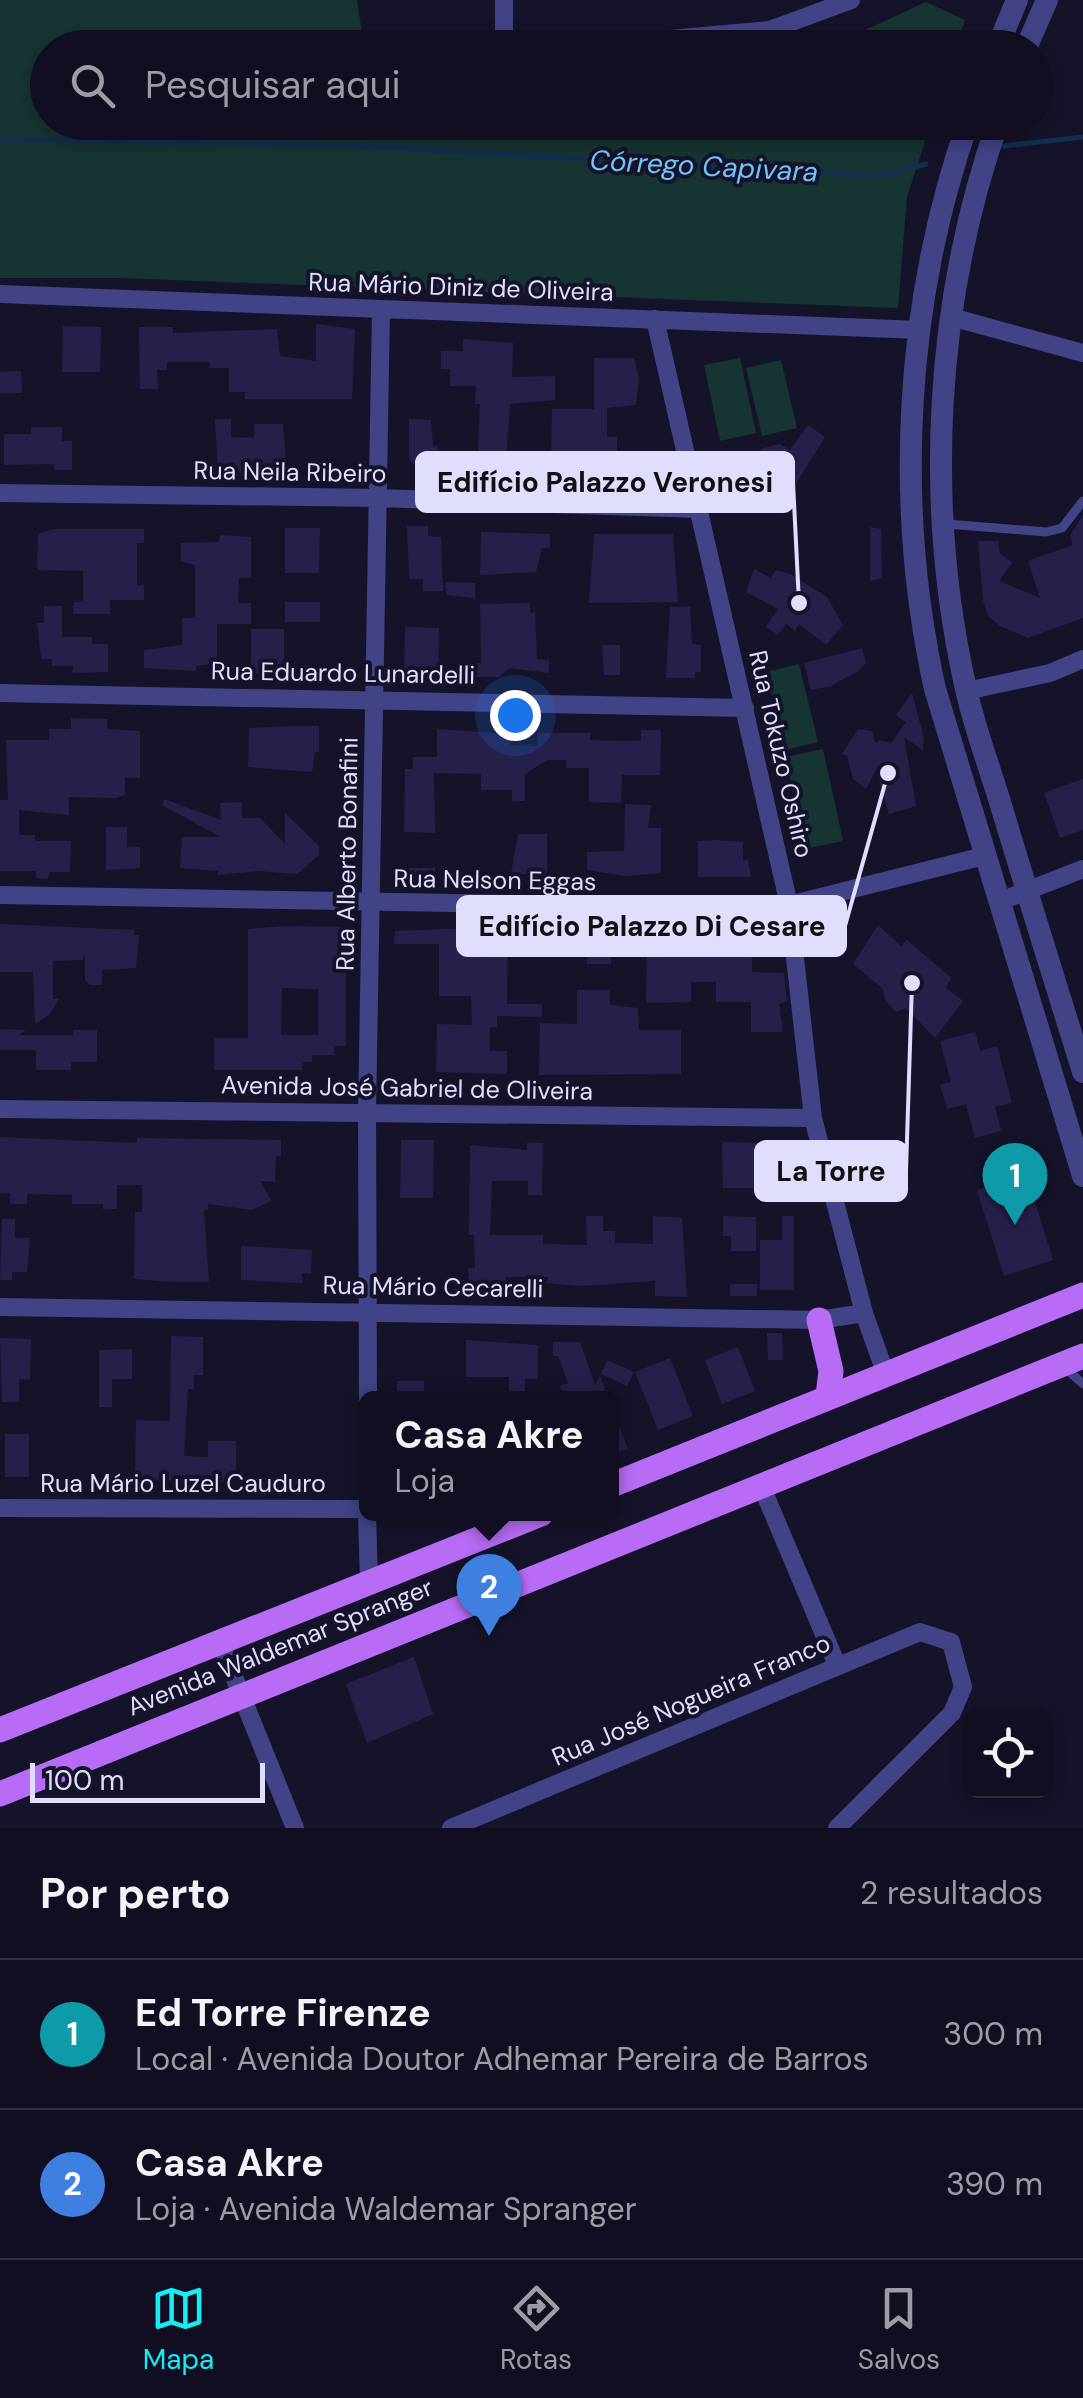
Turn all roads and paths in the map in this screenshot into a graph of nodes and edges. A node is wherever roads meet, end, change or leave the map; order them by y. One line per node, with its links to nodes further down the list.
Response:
1 (504, 0): 5 (street)
2 (852, 0): 6 (street)
3 (1018, 0): 4 (street); 7 (street)
4 (1044, 5): 8 (street)
5 (504, 30)
6 (770, 30)
7 (1005, 30)
8 (1034, 30)
9 (963, 140): 15 (street)
10 (992, 140): 13 (street)
11 (0, 294): 12 (street, Rua Mário Diniz de Oliveira)
12 (381, 309): 14 (street, Rua Mário Diniz de Oliveira); 18 (street, Rua Alberto Bonafini)
13 (951, 316): 16 (street); 21 (street)
14 (654, 320): 15 (street, Rua Mário Diniz de Oliveira); 20 (street, Rua Tokuzo Oshiro)
15 (920, 330): 27 (street)
16 (1083, 353)
17 (0, 493): 18 (street, Rua Neila Ribeiro)
18 (379, 498): 20 (street, Rua Neila Ribeiro); 25 (street, Rua Alberto Bonafini)
19 (1083, 501): 21 (lane)
20 (699, 509): 26 (street, Rua Tokuzo Oshiro)
21 (944, 524): 23 (street)
22 (1083, 659): 23 (street)
23 (966, 691): 29 (street)
24 (0, 693): 25 (street, Rua Eduardo Lunardelli)
25 (374, 698): 26 (street, Rua Eduardo Lunardelli); 32 (street, Rua Alberto Bonafini)
26 (745, 708): 33 (street, Rua Tokuzo Oshiro)
27 (984, 856): 31 (street); 33 (street, Rua Nelson Eggas)
28 (1083, 869): 29 (street)
29 (1027, 892): 31 (street); 34 (street)
30 (0, 895): 32 (street, Rua Nelson Eggas)
31 (998, 902): 38 (street)
32 (374, 904): 33 (street, Rua Nelson Eggas); 36 (street, Rua Alberto Bonafini)
33 (789, 905): 37 (street, Rua Tokuzo Oshiro)
34 (1083, 1072)
35 (0, 1109): 36 (street, Avenida José Gabriel de Oliveira)
36 (366, 1113): 37 (street, Avenida José Gabriel de Oliveira); 41 (street, Rua Alberto Bonafini)
37 (813, 1118): 42 (street, Rua Tokuzo Oshiro)
38 (1083, 1176)
39 (1083, 1295): 45 (main road)
40 (0, 1307): 41 (street, Rua Mário Cecarelli)
41 (368, 1310): 43 (street, Rua Mário Cecarelli); 47 (street, Rua Alberto Bonafini)
42 (864, 1313): 43 (street, Rua Mário Cecarelli); 45 (street, Rua Tokuzo Oshiro)
43 (820, 1320): 48 (main road)
44 (1072, 1360): 46 (lane); 50 (main road, Avenida Waldemar Spranger)
45 (886, 1375): 48 (main road)
46 (1083, 1384)
47 (368, 1391)
48 (828, 1396): 49 (main road)
49 (619, 1481)
50 (760, 1485): 57 (street); 58 (main road, Avenida Waldemar Spranger)
51 (0, 1508): 52 (street, Rua Mário Luzel Cauduro)
52 (359, 1511)
53 (367, 1521): 55 (street)
54 (522, 1521): 55 (main road, Avenida Waldemar Spranger)
55 (369, 1582): 56 (main road, Avenida Waldemar Spranger)
56 (220, 1642): 58 (street); 59 (main road, Avenida Waldemar Spranger)
57 (837, 1665): 62 (street, Rua José Nogueira Franco); 63 (street, Rua José Nogueira Franco)
58 (241, 1694): 60 (main road, Avenida Waldemar Spranger); 61 (street)
59 (0, 1730)
60 (0, 1794)
61 (295, 1828)
62 (451, 1828)
63 (837, 1828)

